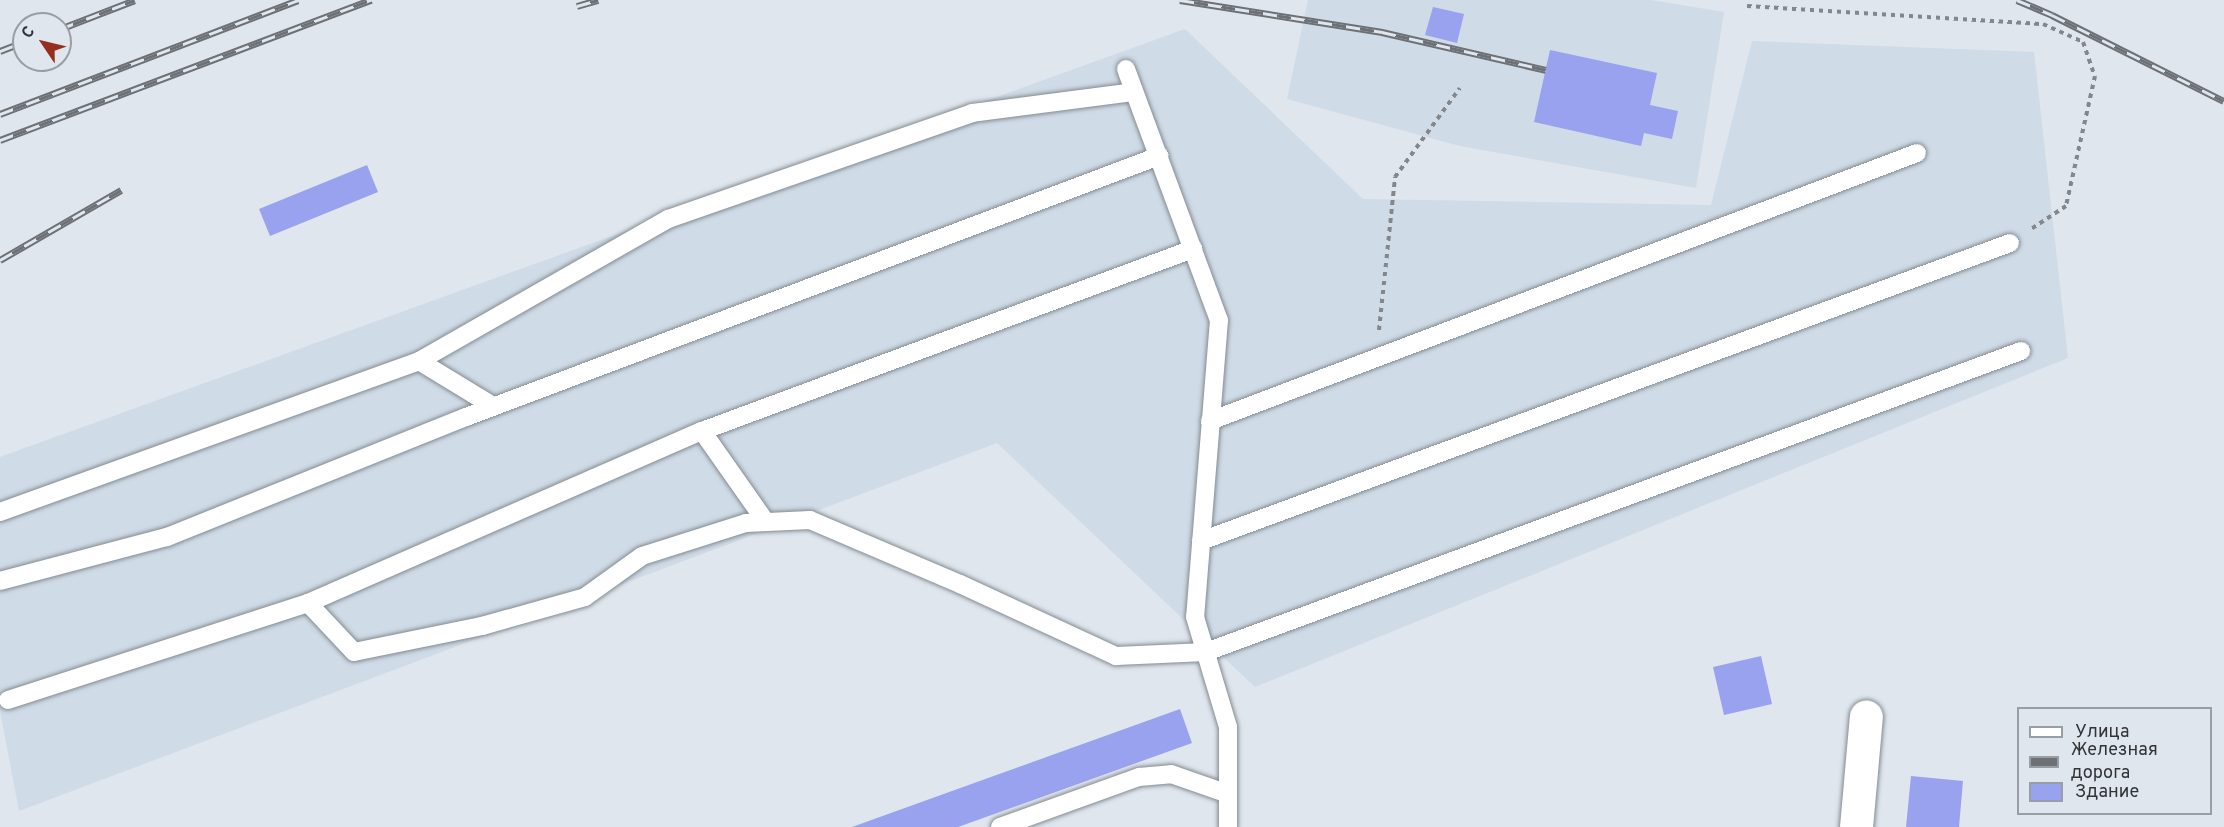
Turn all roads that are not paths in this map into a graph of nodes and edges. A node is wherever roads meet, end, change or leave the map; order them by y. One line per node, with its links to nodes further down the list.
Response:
1 (1126, 69): 2 (lane)
2 (1134, 92): 4 (lane); 8 (lane)
3 (1917, 153): 10 (lane)
4 (1159, 156): 6 (lane); 9 (lane)
5 (2010, 243): 14 (lane)
6 (1193, 249): 10 (lane); 11 (lane)
7 (2021, 351): 17 (lane)
8 (419, 361): 9 (lane); 12 (lane)
9 (493, 406): 15 (lane)
10 (1210, 421): 14 (lane)
11 (702, 430): 13 (lane); 16 (lane)
12 (0, 512)
13 (766, 522): 16 (lane); 17 (lane)
14 (1201, 541): 17 (lane)
15 (0, 581)
16 (308, 603): 18 (lane)
17 (1206, 652): 20 (lane)
18 (8, 700)
19 (1866, 716): 23 (street)
20 (1228, 794): 21 (lane); 22 (lane)
21 (1000, 827)
22 (1228, 827)
23 (1856, 827)

